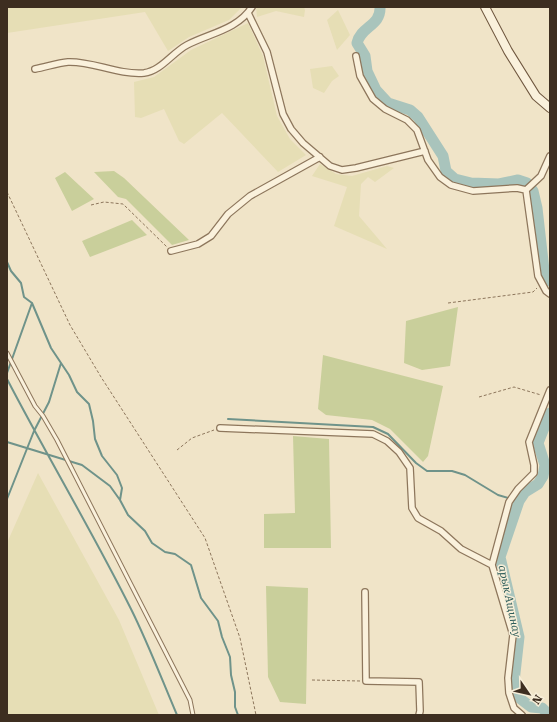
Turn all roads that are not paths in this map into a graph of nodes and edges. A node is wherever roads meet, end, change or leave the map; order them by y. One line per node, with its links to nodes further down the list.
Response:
1 (252, 7): 3 (street)
2 (485, 7): 6 (main road)
3 (248, 13): 5 (street); 9 (street)
4 (356, 56): 7 (street)
5 (35, 69)
6 (550, 108)
7 (425, 151): 9 (street); 10 (street)
8 (550, 156): 10 (street)
9 (320, 157): 11 (street)
10 (526, 190): 12 (street)
11 (171, 251)
12 (550, 294)
13 (7, 353): 18 (lane)
14 (550, 390): 16 (street)
15 (220, 428): 16 (street)
16 (492, 565): 20 (street)
17 (365, 592): 19 (street)
18 (193, 715)
19 (419, 715)
20 (522, 715)

